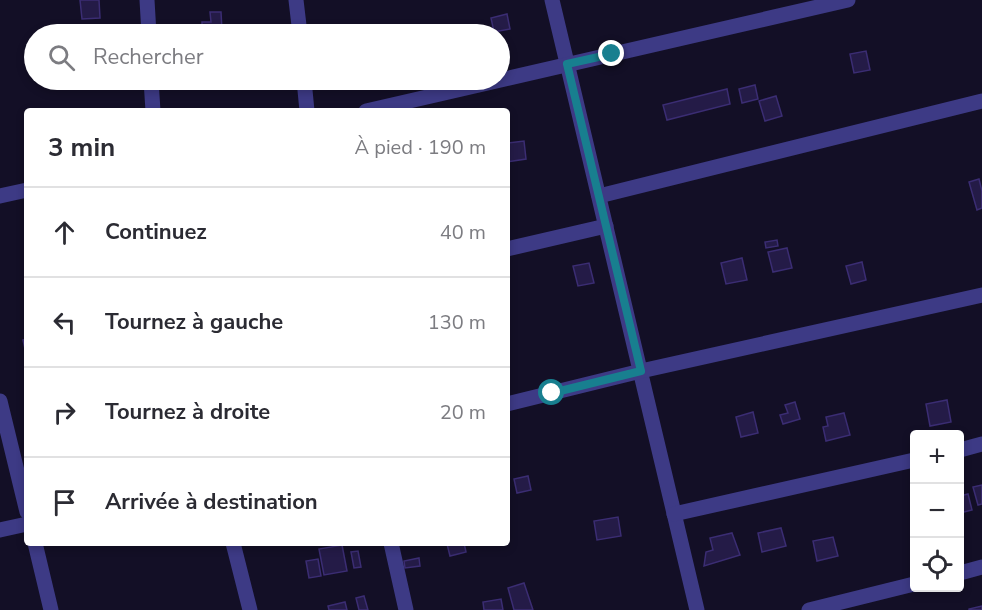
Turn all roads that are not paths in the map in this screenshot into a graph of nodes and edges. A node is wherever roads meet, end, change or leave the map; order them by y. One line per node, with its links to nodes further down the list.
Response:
1 (147, 0): 6 (street)
2 (296, 0): 7 (street)
3 (552, 0): 8 (street)
4 (848, 0): 5 (street)
5 (810, 2): 8 (street)
6 (148, 24)
7 (299, 24)
8 (567, 64): 9 (street); 19 (street)
9 (510, 77)
10 (152, 90): 14 (street)
11 (305, 90): 15 (street)
12 (456, 90): 16 (street)
13 (982, 101): 19 (street)
14 (153, 108)
15 (307, 108)
16 (379, 108)
17 (24, 191): 18 (street)
18 (0, 196)
19 (599, 196): 20 (street)
20 (606, 226): 21 (street); 23 (street)
21 (510, 248)
22 (982, 295): 23 (street)
23 (641, 371): 25 (street); 30 (street)
24 (0, 401): 29 (street)
25 (510, 403)
26 (982, 444): 27 (street)
27 (964, 449)
28 (910, 461): 30 (street)
29 (24, 500)
30 (674, 514): 42 (street)
31 (24, 525): 32 (street)
32 (0, 530)
33 (36, 546): 39 (street)
34 (234, 546): 40 (street)
35 (392, 546): 41 (street)
36 (982, 567): 37 (street)
37 (964, 572)
38 (910, 585): 43 (street)
39 (51, 610)
40 (250, 610)
41 (406, 610)
42 (697, 610)
43 (809, 610)

